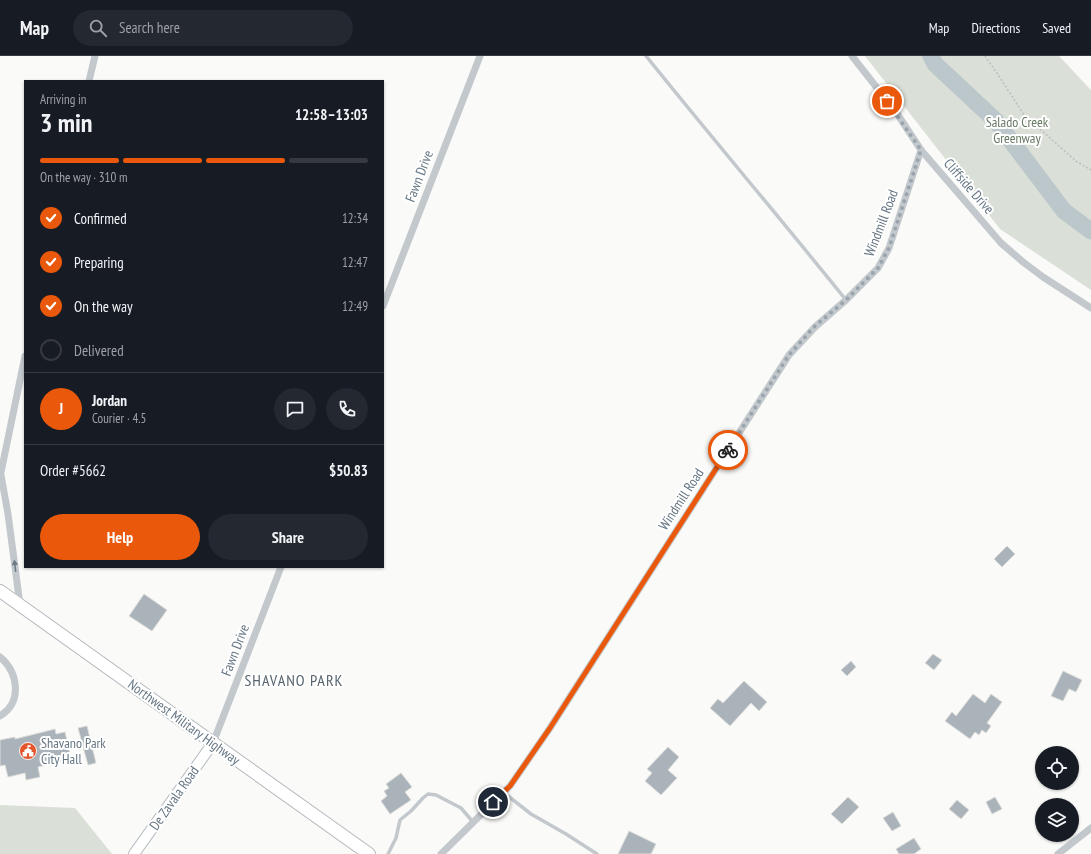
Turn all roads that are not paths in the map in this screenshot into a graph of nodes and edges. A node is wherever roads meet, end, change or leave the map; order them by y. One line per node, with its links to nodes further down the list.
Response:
1 (95, 56): 5 (street)
2 (480, 56): 8 (street, Fawn Drive)
3 (646, 56): 7 (lane)
4 (852, 56): 6 (street, Cliffside Drive)
5 (89, 80)
6 (921, 150): 7 (street, Windmill Road); 9 (street, Cliffside Drive)
7 (846, 300): 18 (street, Windmill Road)
8 (384, 303)
9 (1091, 308)
10 (24, 361): 11 (street)
11 (0, 476): 14 (street, one-way to 11)
12 (282, 568): 17 (street, Fawn Drive)
13 (0, 591): 14 (main road, Northwest Military Highway)
14 (20, 605): 17 (main road, Northwest Military Highway)
15 (0, 657): 16 (street)
16 (0, 716)
17 (213, 743): 21 (main road, De Zavala Road); 22 (main road, Northwest Military Highway)
18 (503, 792): 19 (street, Windmill Road); 25 (lane)
19 (473, 822): 23 (lane); 24 (street, Windmill Road)
20 (1091, 828): 26 (street)
21 (134, 854)
22 (369, 854)
23 (388, 854)
24 (441, 854)
25 (597, 854)
26 (1058, 854)

